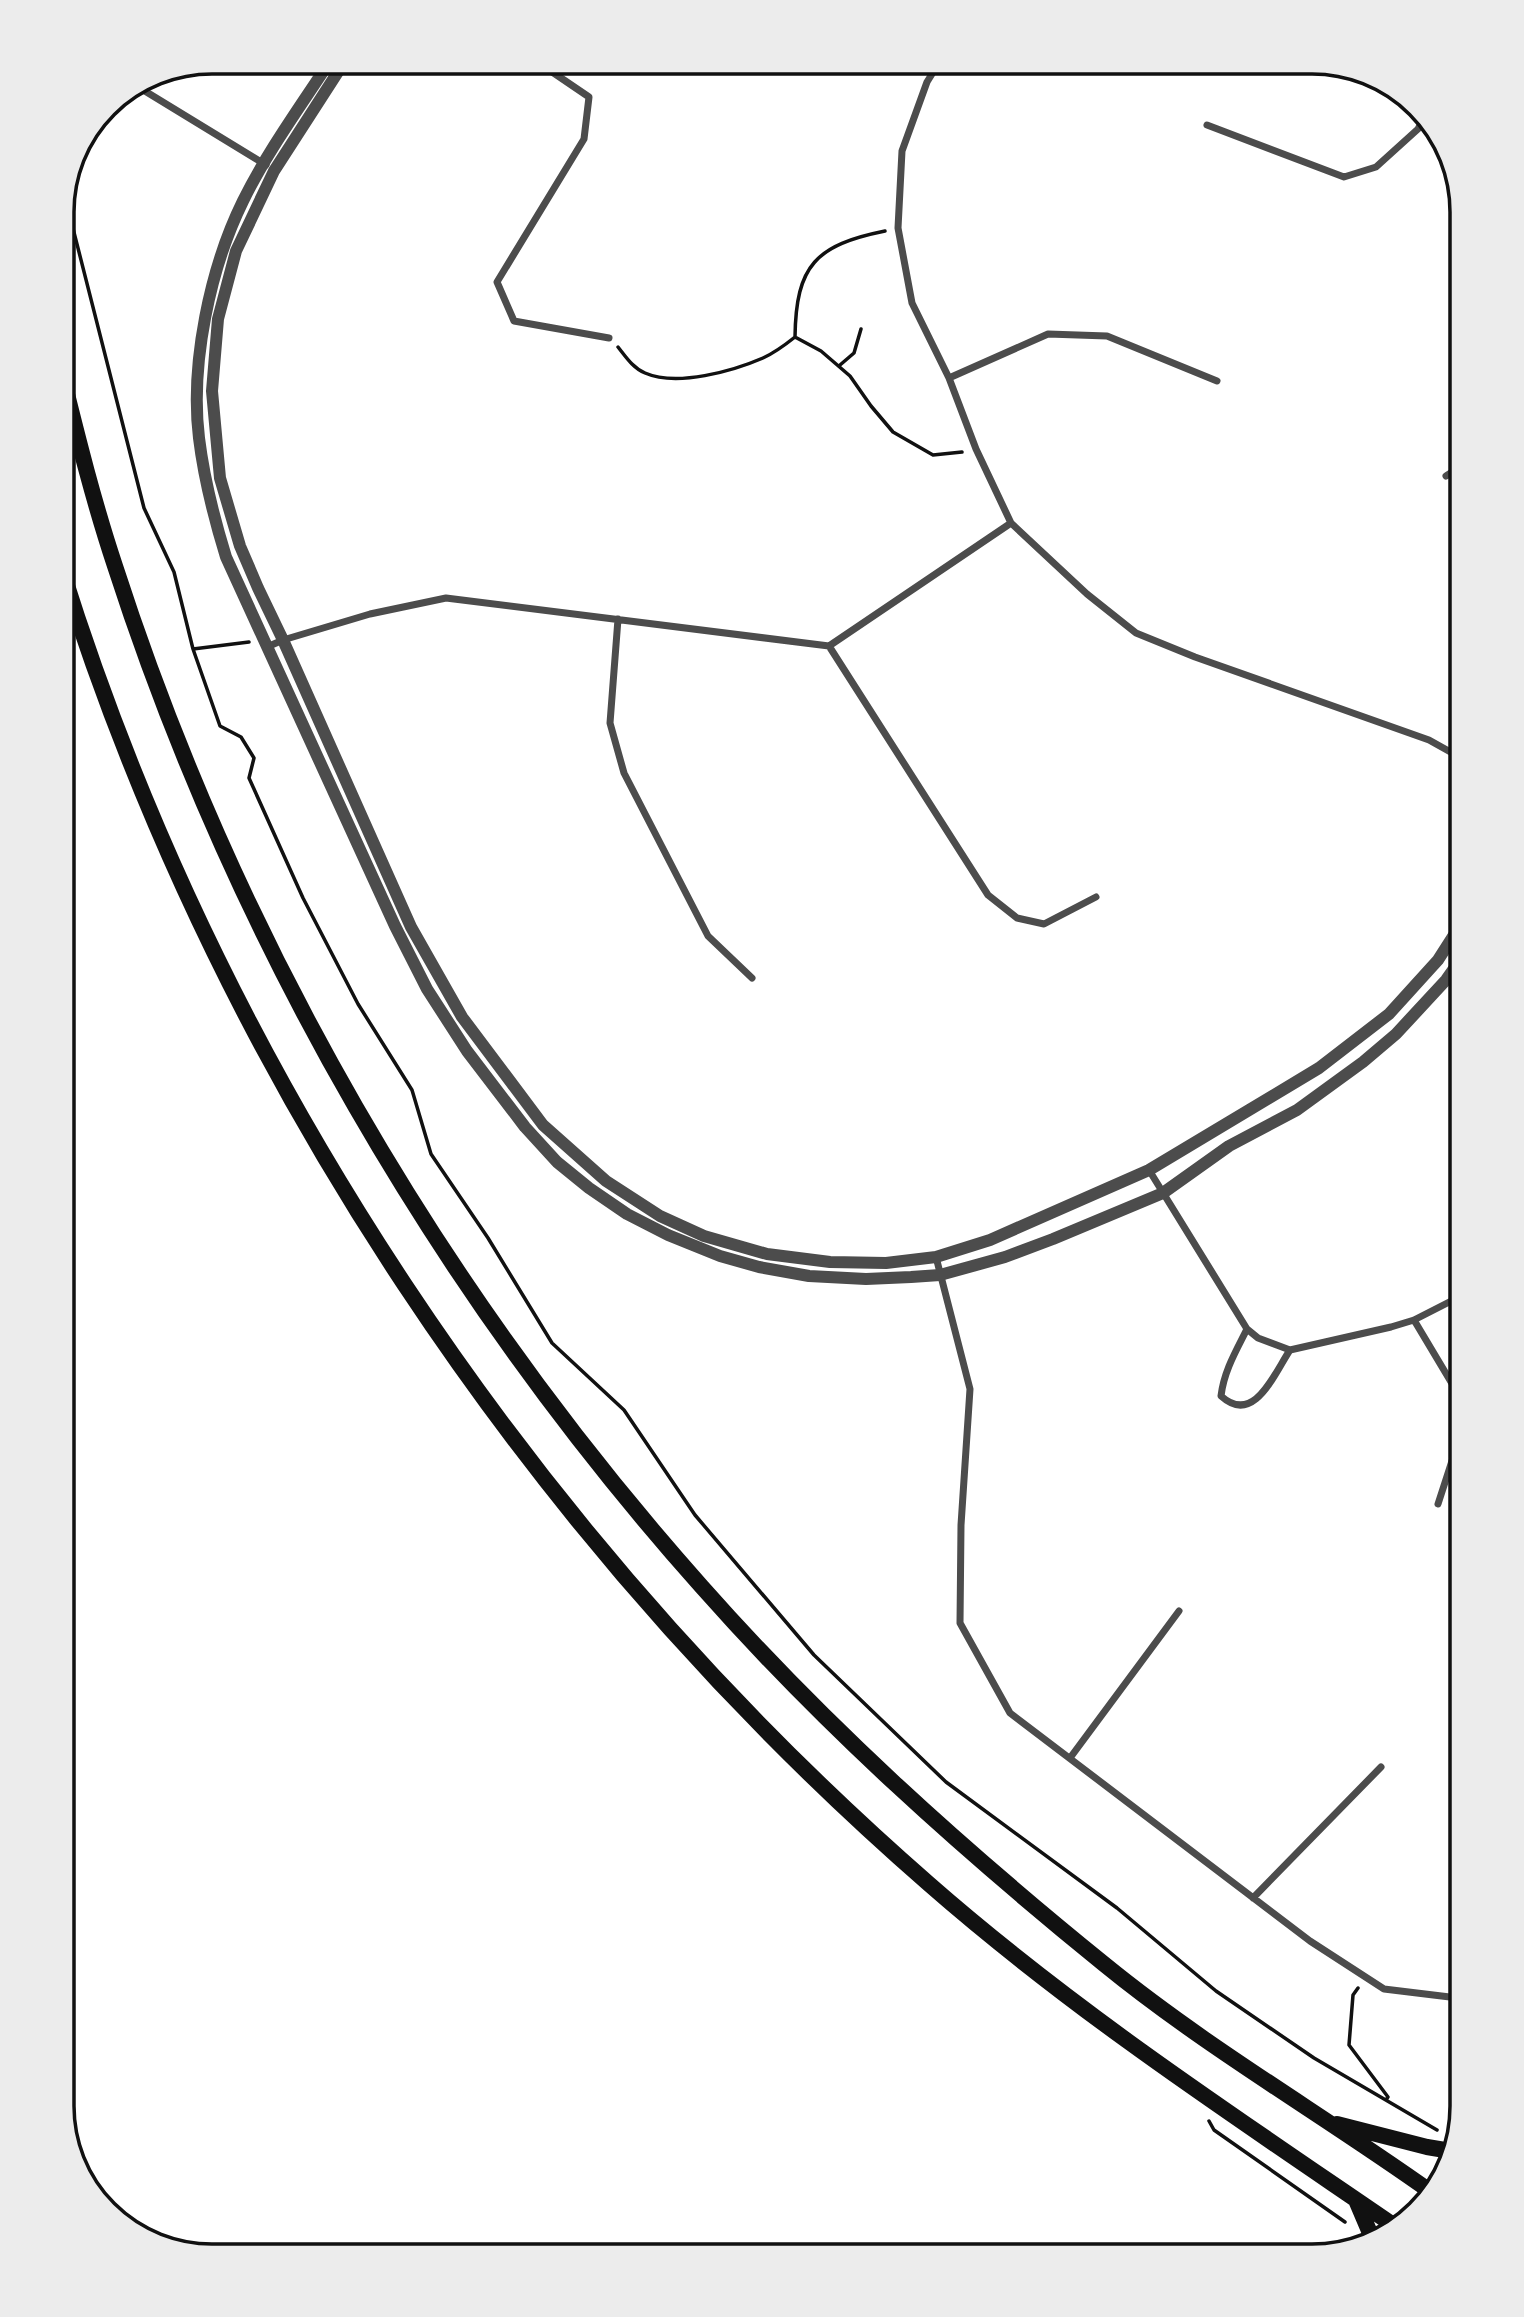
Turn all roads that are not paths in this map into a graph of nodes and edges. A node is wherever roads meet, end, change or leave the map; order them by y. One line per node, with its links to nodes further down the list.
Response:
1 (323, 74): 8 (street)
2 (336, 74): 8 (street)
3 (555, 74): 9 (street)
4 (932, 74): 10 (street)
5 (145, 91): 8 (street)
6 (1207, 125): 7 (street)
7 (1420, 125)
8 (269, 167): 18 (street); 20 (street)
9 (610, 338)
10 (949, 377): 11 (street); 15 (street)
11 (1217, 381)
12 (74, 422): 42 (main road)
13 (1450, 474): 14 (street)
14 (1446, 477)
15 (1011, 523): 19 (street); 21 (street)
16 (74, 605): 45 (main road)
17 (618, 619): 18 (street); 19 (street); 25 (street)
18 (283, 640): 20 (street); 28 (street)
19 (829, 646): 22 (street)
20 (267, 647): 29 (street)
21 (1450, 752)
22 (1096, 897)
23 (1450, 941): 26 (street)
24 (1450, 976): 27 (street)
25 (752, 978)
26 (1149, 1170): 27 (street); 28 (street)
27 (1163, 1193): 29 (street); 32 (street)
28 (936, 1257): 29 (street)
29 (940, 1275): 38 (street)
30 (1450, 1302): 31 (street)
31 (1414, 1320): 33 (street); 34 (street)
32 (1247, 1329): 33 (street); 33 (street)
33 (1290, 1350)
34 (1450, 1380)
35 (1450, 1467): 36 (street)
36 (1438, 1504)
37 (1179, 1612): 38 (street)
38 (1070, 1758): 40 (street)
39 (1381, 1768): 40 (street)
40 (1254, 1898): 41 (street)
41 (1450, 1997)
42 (1324, 2121): 43 (main road); 44 (main road)
43 (1445, 2144)
44 (1424, 2187)
45 (1356, 2200): 46 (main road); 47 (main road)
46 (1388, 2221)
47 (1369, 2231)

